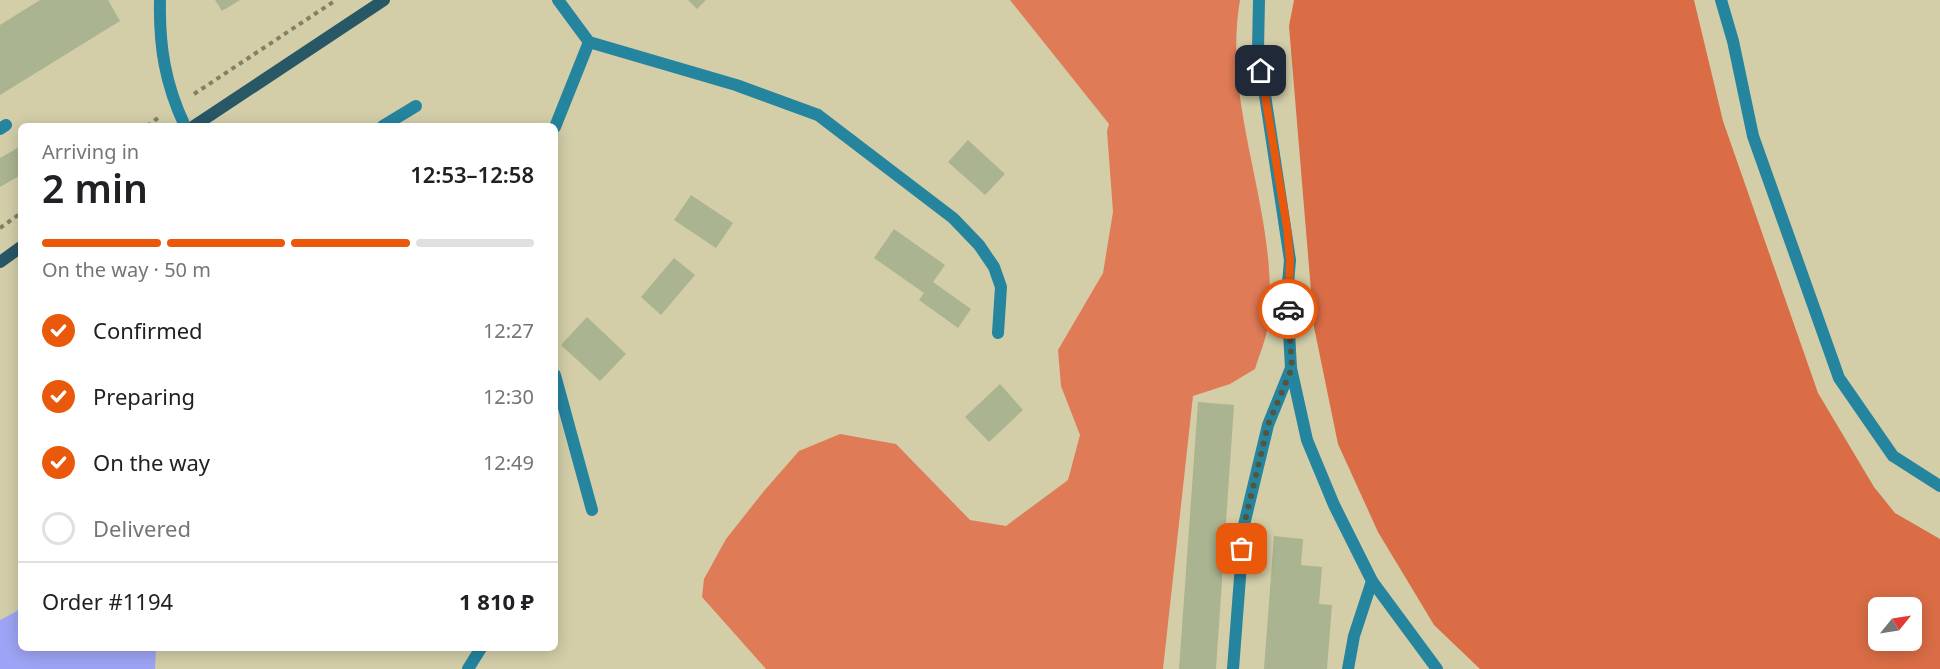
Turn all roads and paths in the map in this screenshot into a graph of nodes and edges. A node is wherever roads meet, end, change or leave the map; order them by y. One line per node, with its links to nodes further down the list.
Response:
1 (160, 0): 8 (street)
2 (336, 0): 8 (path)
3 (384, 0): 12 (main road)
4 (558, 0): 7 (street)
5 (1259, 0): 20 (street)
6 (1721, 0): 22 (street)
7 (589, 42): 14 (street); 19 (street)
8 (176, 106): 10 (path); 11 (street)
9 (416, 106): 13 (street)
10 (151, 123)
11 (183, 123)
12 (199, 123)
13 (388, 123)
14 (557, 123)
15 (18, 215): 16 (path)
16 (0, 228)
17 (18, 249): 18 (main road)
18 (0, 262)
19 (998, 333)
20 (1292, 368): 24 (street); 27 (street)
21 (558, 386): 23 (street)
22 (1940, 486)
23 (592, 510)
24 (1372, 581): 28 (street); 29 (street)
25 (479, 651): 26 (street)
26 (468, 669)
27 (1233, 669)
28 (1348, 669)
29 (1437, 669)

